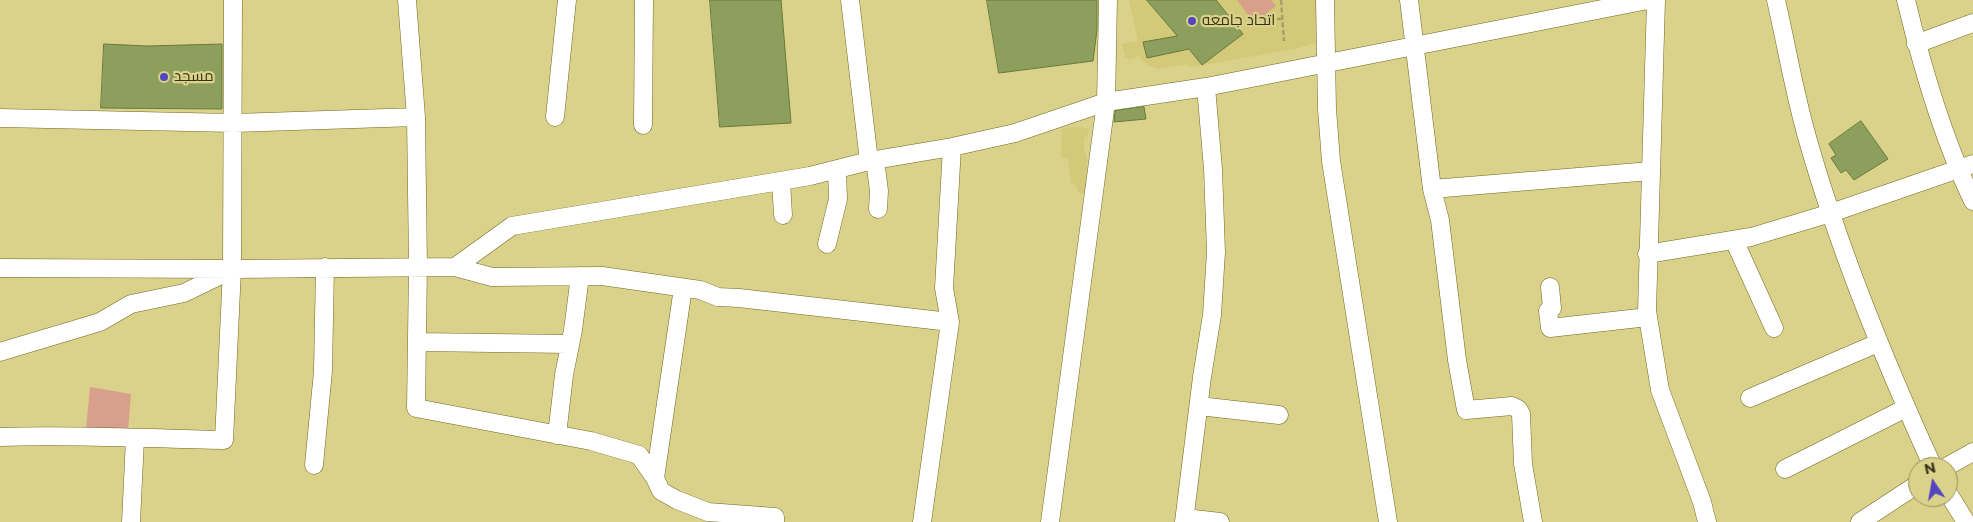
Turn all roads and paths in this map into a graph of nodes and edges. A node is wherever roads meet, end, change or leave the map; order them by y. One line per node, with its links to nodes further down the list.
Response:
1 (234, 0): 26 (street)
2 (408, 0): 23 (street)
3 (567, 0): 24 (street)
4 (644, 0): 27 (street)
5 (850, 0): 29 (street)
6 (1108, 0): 22 (street)
7 (1281, 0): 15 (path)
8 (1324, 0): 20 (street)
9 (1409, 0): 19 (street)
10 (1648, 0): 19 (street)
11 (1656, 0): 32 (street)
12 (1776, 0): 37 (street)
13 (1906, 0): 18 (street)
14 (1264, 15): 15 (path)
15 (1282, 19): 17 (path)
16 (1973, 23): 18 (street)
17 (1284, 41)
18 (1916, 44): 30 (street)
19 (1415, 47): 20 (street); 34 (street)
20 (1327, 62): 21 (street); 79 (street)
21 (1206, 87): 22 (street); 58 (street)
22 (1106, 102): 28 (street); 77 (street)
23 (416, 117): 26 (street); 42 (street)
24 (555, 117)
25 (0, 118): 26 (street)
26 (234, 124): 46 (street)
27 (643, 125)
28 (952, 147): 29 (street); 51 (street)
29 (872, 160): 31 (street); 36 (street)
30 (1965, 167): 35 (street); 37 (street)
31 (837, 169): 33 (street); 40 (street)
32 (1651, 171): 34 (street); 41 (street)
33 (781, 181): 38 (street); 44 (street)
34 (1432, 189): 80 (street)
35 (1973, 201)
36 (878, 209)
37 (1831, 213): 39 (street); 54 (street)
38 (783, 215)
39 (1734, 240): 41 (street); 52 (street)
40 (827, 244)
41 (1647, 254): 50 (street)
42 (418, 266): 43 (street); 44 (street); 53 (street)
43 (325, 267): 46 (street); 67 (street)
44 (455, 267): 47 (street)
45 (0, 268): 46 (street)
46 (232, 269): 56 (street); 63 (street)
47 (580, 276): 49 (street); 55 (street)
48 (1550, 287): 50 (street)
49 (683, 288): 51 (street); 69 (street)
50 (1648, 317): 81 (street)
51 (950, 322): 76 (street)
52 (1774, 328)
53 (417, 342): 55 (street); 61 (street)
54 (1878, 342): 57 (street); 59 (street)
55 (569, 344): 61 (street)
56 (0, 352)
57 (1750, 398)
58 (1199, 406): 60 (street); 73 (street)
59 (1906, 408): 65 (street); 68 (street)
60 (1280, 415)
61 (557, 435): 69 (street)
62 (0, 437): 63 (street)
63 (135, 439): 74 (street)
64 (1973, 452): 66 (street)
65 (1928, 457)
66 (1958, 460)
67 (314, 465)
68 (1785, 468)
69 (655, 478): 72 (street)
70 (1908, 491): 82 (street)
71 (1957, 507): 83 (street)
72 (707, 517): 75 (street)
73 (1186, 521): 78 (street)
74 (131, 522)
75 (775, 522)
76 (922, 522)
77 (1050, 522)
78 (1220, 522)
79 (1388, 522)
80 (1533, 522)
81 (1707, 522)
82 (1860, 522)
83 (1966, 522)

